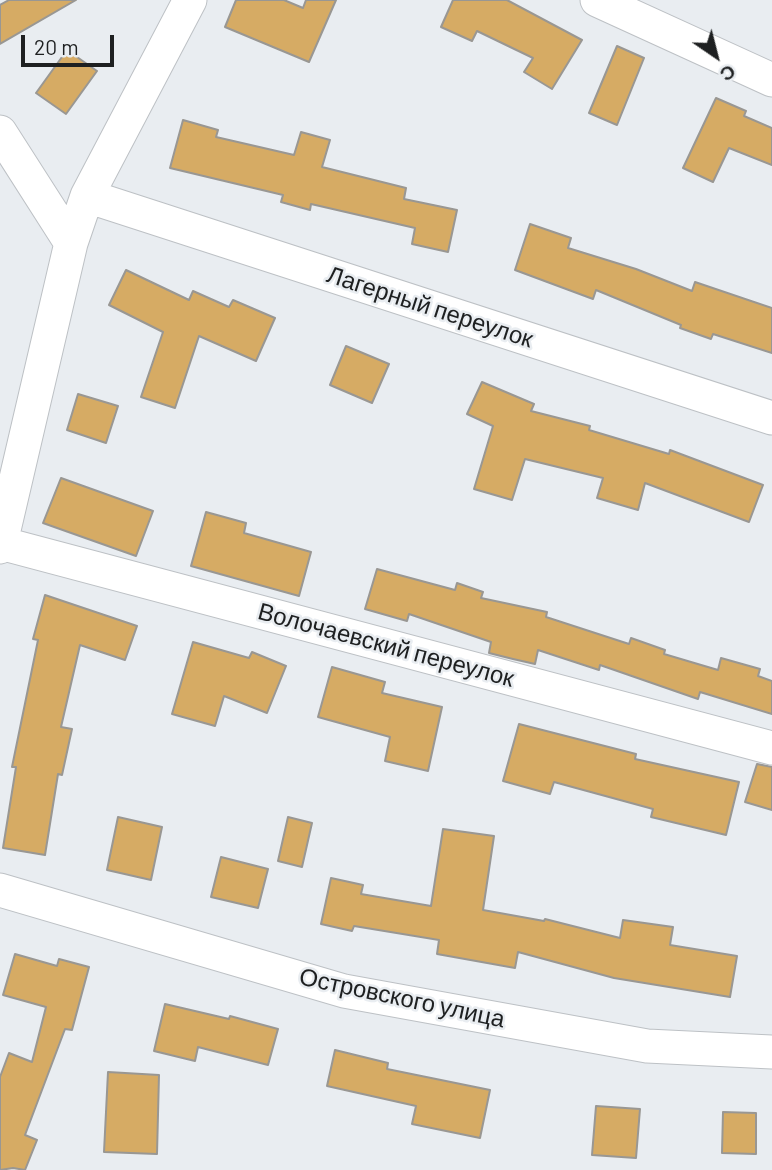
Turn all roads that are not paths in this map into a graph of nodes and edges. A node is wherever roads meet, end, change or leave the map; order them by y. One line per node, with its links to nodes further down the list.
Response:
1 (190, 0): 5 (street)
2 (597, 0): 3 (street)
3 (772, 80)
4 (0, 132): 6 (street)
5 (87, 196): 6 (street); 7 (street, Лагерный переулок)
6 (71, 243): 8 (street)
7 (772, 418)
8 (0, 545): 9 (street, Волочаевский переулок)
9 (772, 748)
10 (0, 890): 11 (street, Островского улица)
11 (772, 1052)

